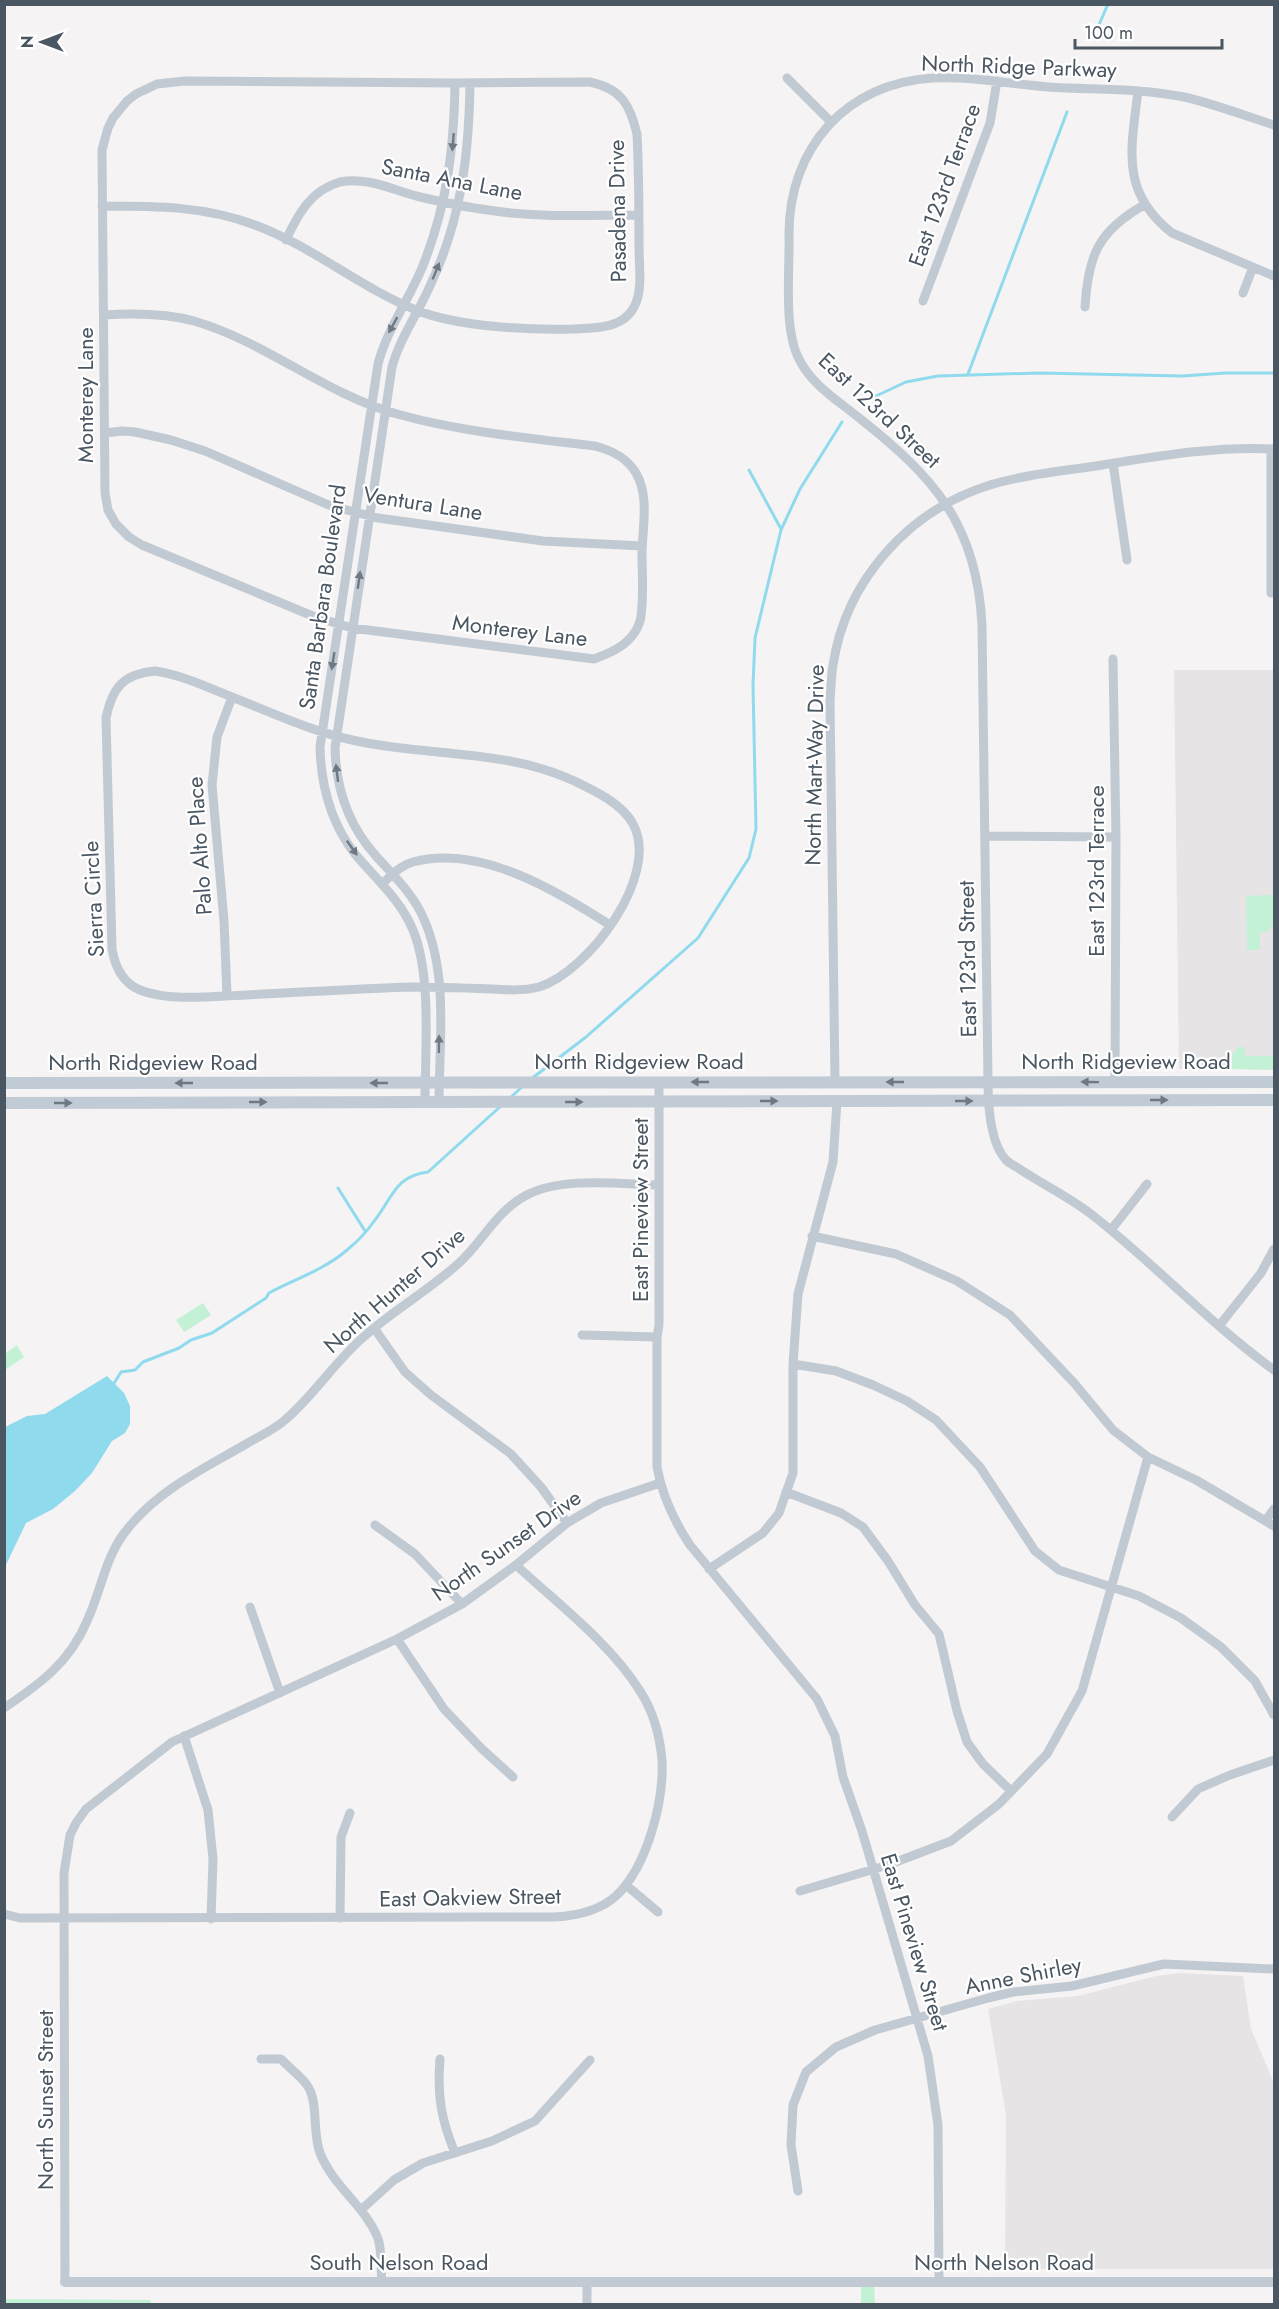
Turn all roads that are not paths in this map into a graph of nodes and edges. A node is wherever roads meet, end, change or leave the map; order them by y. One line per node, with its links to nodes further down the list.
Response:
1 (787, 78): 6 (street)
2 (997, 81): 5 (street, North Ridge Parkway); 6 (street, North Ridge Parkway); 17 (street, East 123rd Terrace)
3 (455, 83): 4 (street, Pasadena Drive); 8 (street, Santa Barbara Boulevard, one-way to 8); 11 (street, Pasadena Drive)
4 (470, 83): 9 (street, Santa Barbara Boulevard); 12 (street, Pasadena Drive)
5 (1138, 91): 7 (street, North Ridge Parkway); 10 (street)
6 (831, 122): 27 (street, East 123rd Street)
7 (1275, 125)
8 (444, 202): 9 (street, Santa Ana Lane); 13 (street, Santa Ana Lane); 18 (street, Santa Barbara Boulevard)
9 (458, 205): 12 (street, Santa Ana Lane); 20 (street, Santa Barbara Boulevard, one-way to 9)
10 (1144, 205): 14 (street); 19 (street)
11 (102, 206): 13 (street, Pasadena Drive); 21 (street, Monterey Lane)
12 (639, 215): 20 (street, Pasadena Drive)
13 (286, 240): 18 (street, Pasadena Drive)
14 (1253, 267): 15 (street); 16 (street)
15 (1275, 276)
16 (1243, 293)
17 (923, 302)
18 (404, 305): 20 (street, Pasadena Drive); 22 (street, Santa Barbara Boulevard, one-way to 22)
19 (1085, 307)
20 (416, 311): 23 (street, Santa Barbara Boulevard)
21 (104, 315): 22 (street, Monterey Lane); 24 (street, Monterey Lane)
22 (371, 404): 23 (street, Monterey Lane); 28 (street, Santa Barbara Boulevard)
23 (385, 409): 29 (street, Santa Barbara Boulevard); 30 (street, Monterey Lane)
24 (105, 433): 28 (street, Ventura Lane); 33 (street, Monterey Lane)
25 (1273, 449): 26 (street, North Mart-Way Drive); 32 (street)
26 (1113, 463): 27 (street, North Mart-Way Drive); 31 (street)
27 (946, 504): 39 (street, East 123rd Street); 47 (street, North Mart-Way Drive)
28 (354, 512): 29 (street, Ventura Lane); 33 (street, Santa Barbara Boulevard)
29 (368, 515): 30 (street, Ventura Lane); 34 (street, Santa Barbara Boulevard, one-way to 29)
30 (642, 546): 34 (street, Monterey Lane)
31 (1127, 561)
32 (1271, 593)
33 (338, 624): 34 (street, Monterey Lane); 37 (street, Santa Barbara Boulevard, one-way to 37)
34 (352, 628): 38 (street, Santa Barbara Boulevard)
35 (1113, 659): 40 (street, East 123rd Terrace)
36 (232, 697): 37 (street, Sierra Circle); 46 (street, Palo Alto Place); 46 (street, Sierra Circle)
37 (322, 731): 38 (street, Sierra Circle); 42 (street, Santa Barbara Boulevard, one-way to 42)
38 (336, 736): 41 (street, Santa Barbara Boulevard, one-way to 38); 43 (street, Sierra Circle)
39 (985, 836): 40 (street); 48 (street, East 123rd Street)
40 (1116, 837): 54 (street, East 123rd Terrace)
41 (393, 874): 42 (street); 43 (street); 45 (street, Santa Barbara Boulevard)
42 (383, 883): 44 (street, Santa Barbara Boulevard)
43 (610, 925): 45 (street, Sierra Circle)
44 (425, 988): 45 (street, Sierra Circle); 46 (street, Sierra Circle); 51 (street, Santa Barbara Boulevard)
45 (439, 988): 52 (street, Santa Barbara Boulevard, one-way to 45)
46 (227, 996)
47 (835, 1082): 48 (main road, North Ridgeview Road, one-way to 47); 53 (main road, North Ridgeview Road, one-way to 53)
48 (988, 1082): 54 (main road, North Ridgeview Road, one-way to 48); 57 (street)
49 (1275, 1082): 54 (main road, North Ridgeview Road)
50 (4, 1083): 51 (main road, North Ridgeview Road, one-way to 50)
51 (425, 1083): 52 (main road, North Ridgeview Road); 58 (street, Santa Barbara Boulevard)
52 (439, 1083): 53 (main road, North Ridgeview Road); 59 (street, Santa Barbara Boulevard)
53 (659, 1083): 60 (street, East Pineview Street)
54 (1115, 1083)
55 (1275, 1100): 57 (main road, North Ridgeview Road, one-way to 55)
56 (837, 1101): 57 (main road, North Ridgeview Road, one-way to 57); 60 (main road, North Ridgeview Road, one-way to 56); 65 (street)
57 (988, 1101): 64 (street)
58 (425, 1102): 59 (main road, North Ridgeview Road); 61 (main road, North Ridgeview Road, one-way to 58)
59 (439, 1102): 60 (main road, North Ridgeview Road, one-way to 60)
60 (659, 1102): 63 (street, East Pineview Street)
61 (4, 1103)
62 (1147, 1184): 64 (street)
63 (659, 1185): 68 (street, North Hunter Drive); 70 (street, East Pineview Street)
64 (1111, 1230): 67 (street)
65 (812, 1236): 71 (street); 73 (street)
66 (1275, 1249): 67 (street)
67 (1219, 1326): 72 (street)
68 (374, 1328): 77 (street); 87 (street, North Hunter Drive)
69 (582, 1335): 70 (street)
70 (657, 1336): 74 (street, East Pineview Street)
71 (793, 1364): 75 (street); 82 (street)
72 (1275, 1370)
73 (1148, 1457): 78 (street); 82 (street)
74 (660, 1483): 77 (street, North Sunset Drive); 81 (street, East Pineview Street)
75 (786, 1492): 81 (street); 92 (street)
76 (1275, 1509): 78 (street)
77 (567, 1523): 80 (street, North Sunset Drive)
78 (1270, 1523)
79 (375, 1525): 83 (street)
80 (516, 1565): 83 (street, North Sunset Drive); 96 (street, East Oakview Street)
81 (709, 1569): 95 (street, East Pineview Street)
82 (1112, 1587): 88 (street); 92 (street)
83 (462, 1604): 85 (street, North Sunset Drive)
84 (249, 1607): 86 (street)
85 (397, 1639): 86 (street, North Sunset Drive); 91 (street)
86 (280, 1693): 89 (street, North Sunset Drive)
87 (4, 1708)
88 (1275, 1716)
89 (184, 1736): 100 (street, North Sunset Drive); 102 (street)
90 (1275, 1760): 94 (street)
91 (513, 1777)
92 (1011, 1791): 95 (street)
93 (350, 1813): 101 (street)
94 (1172, 1817)
95 (873, 1869): 97 (street); 104 (street, East Pineview Street)
96 (626, 1885): 98 (street); 101 (street, East Oakview Street)
97 (800, 1891)
98 (658, 1912)
99 (4, 1914): 100 (street)
100 (63, 1917): 102 (street, East Oakview Street); 116 (street, North Sunset Street)
101 (340, 1918): 102 (street, East Oakview Street)
102 (211, 1919)
103 (1275, 1969): 104 (street, Anne Shirley)
104 (918, 2019): 109 (street, Anne Shirley); 114 (street, East Pineview Street)
105 (440, 2059): 108 (street)
106 (261, 2060): 110 (street)
107 (590, 2060): 108 (street)
108 (455, 2153): 110 (street)
109 (798, 2190)
110 (362, 2209): 112 (street)
111 (733, 2281): 113 (street, South Nelson Road); 114 (street, North Nelson Road)
112 (382, 2282): 113 (street, South Nelson Road); 116 (street, South Nelson Road)
113 (587, 2282): 117 (street)
114 (939, 2282): 115 (street, North Nelson Road)
115 (1275, 2282)
116 (65, 2283)
117 (588, 2304)

